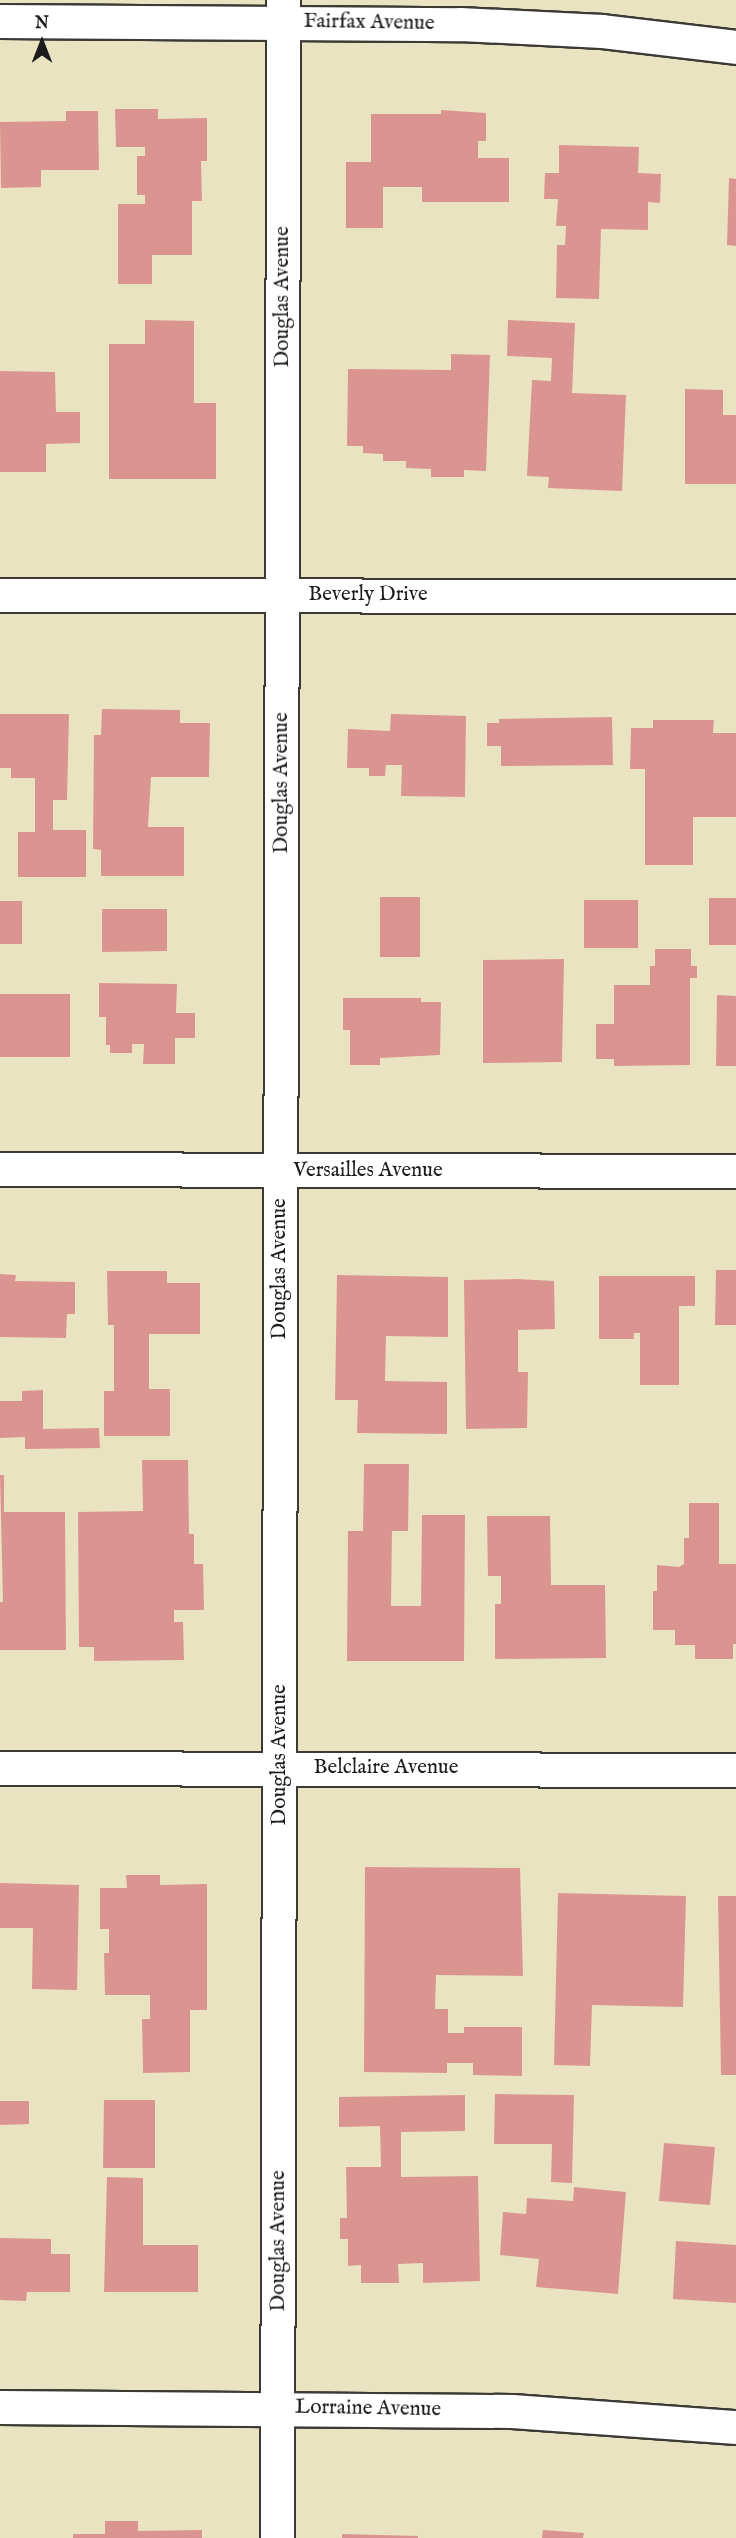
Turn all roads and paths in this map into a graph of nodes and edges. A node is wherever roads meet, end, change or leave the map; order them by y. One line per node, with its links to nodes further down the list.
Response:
1 (283, 11): 2 (street, Fairfax Avenue); 3 (street, Fairfax Avenue); 5 (street, Douglas Avenue)
2 (0, 21)
3 (736, 47)
4 (0, 595): 5 (street, Beverly Drive)
5 (283, 595): 6 (street, Beverly Drive); 8 (street, Douglas Avenue)
6 (736, 596)
7 (0, 1169): 8 (street, Versailles Avenue)
8 (279, 1171): 9 (street, Versailles Avenue); 11 (street, Douglas Avenue)
9 (736, 1172)
10 (0, 1767): 11 (street, Belclaire Avenue)
11 (279, 1768): 12 (street, Belclaire Avenue); 14 (street, Douglas Avenue)
12 (736, 1770)
13 (0, 2407): 14 (street, Lorraine Avenue)
14 (277, 2408): 15 (street, Lorraine Avenue); 16 (street, Douglas Avenue)
15 (736, 2427)
16 (277, 2538)

